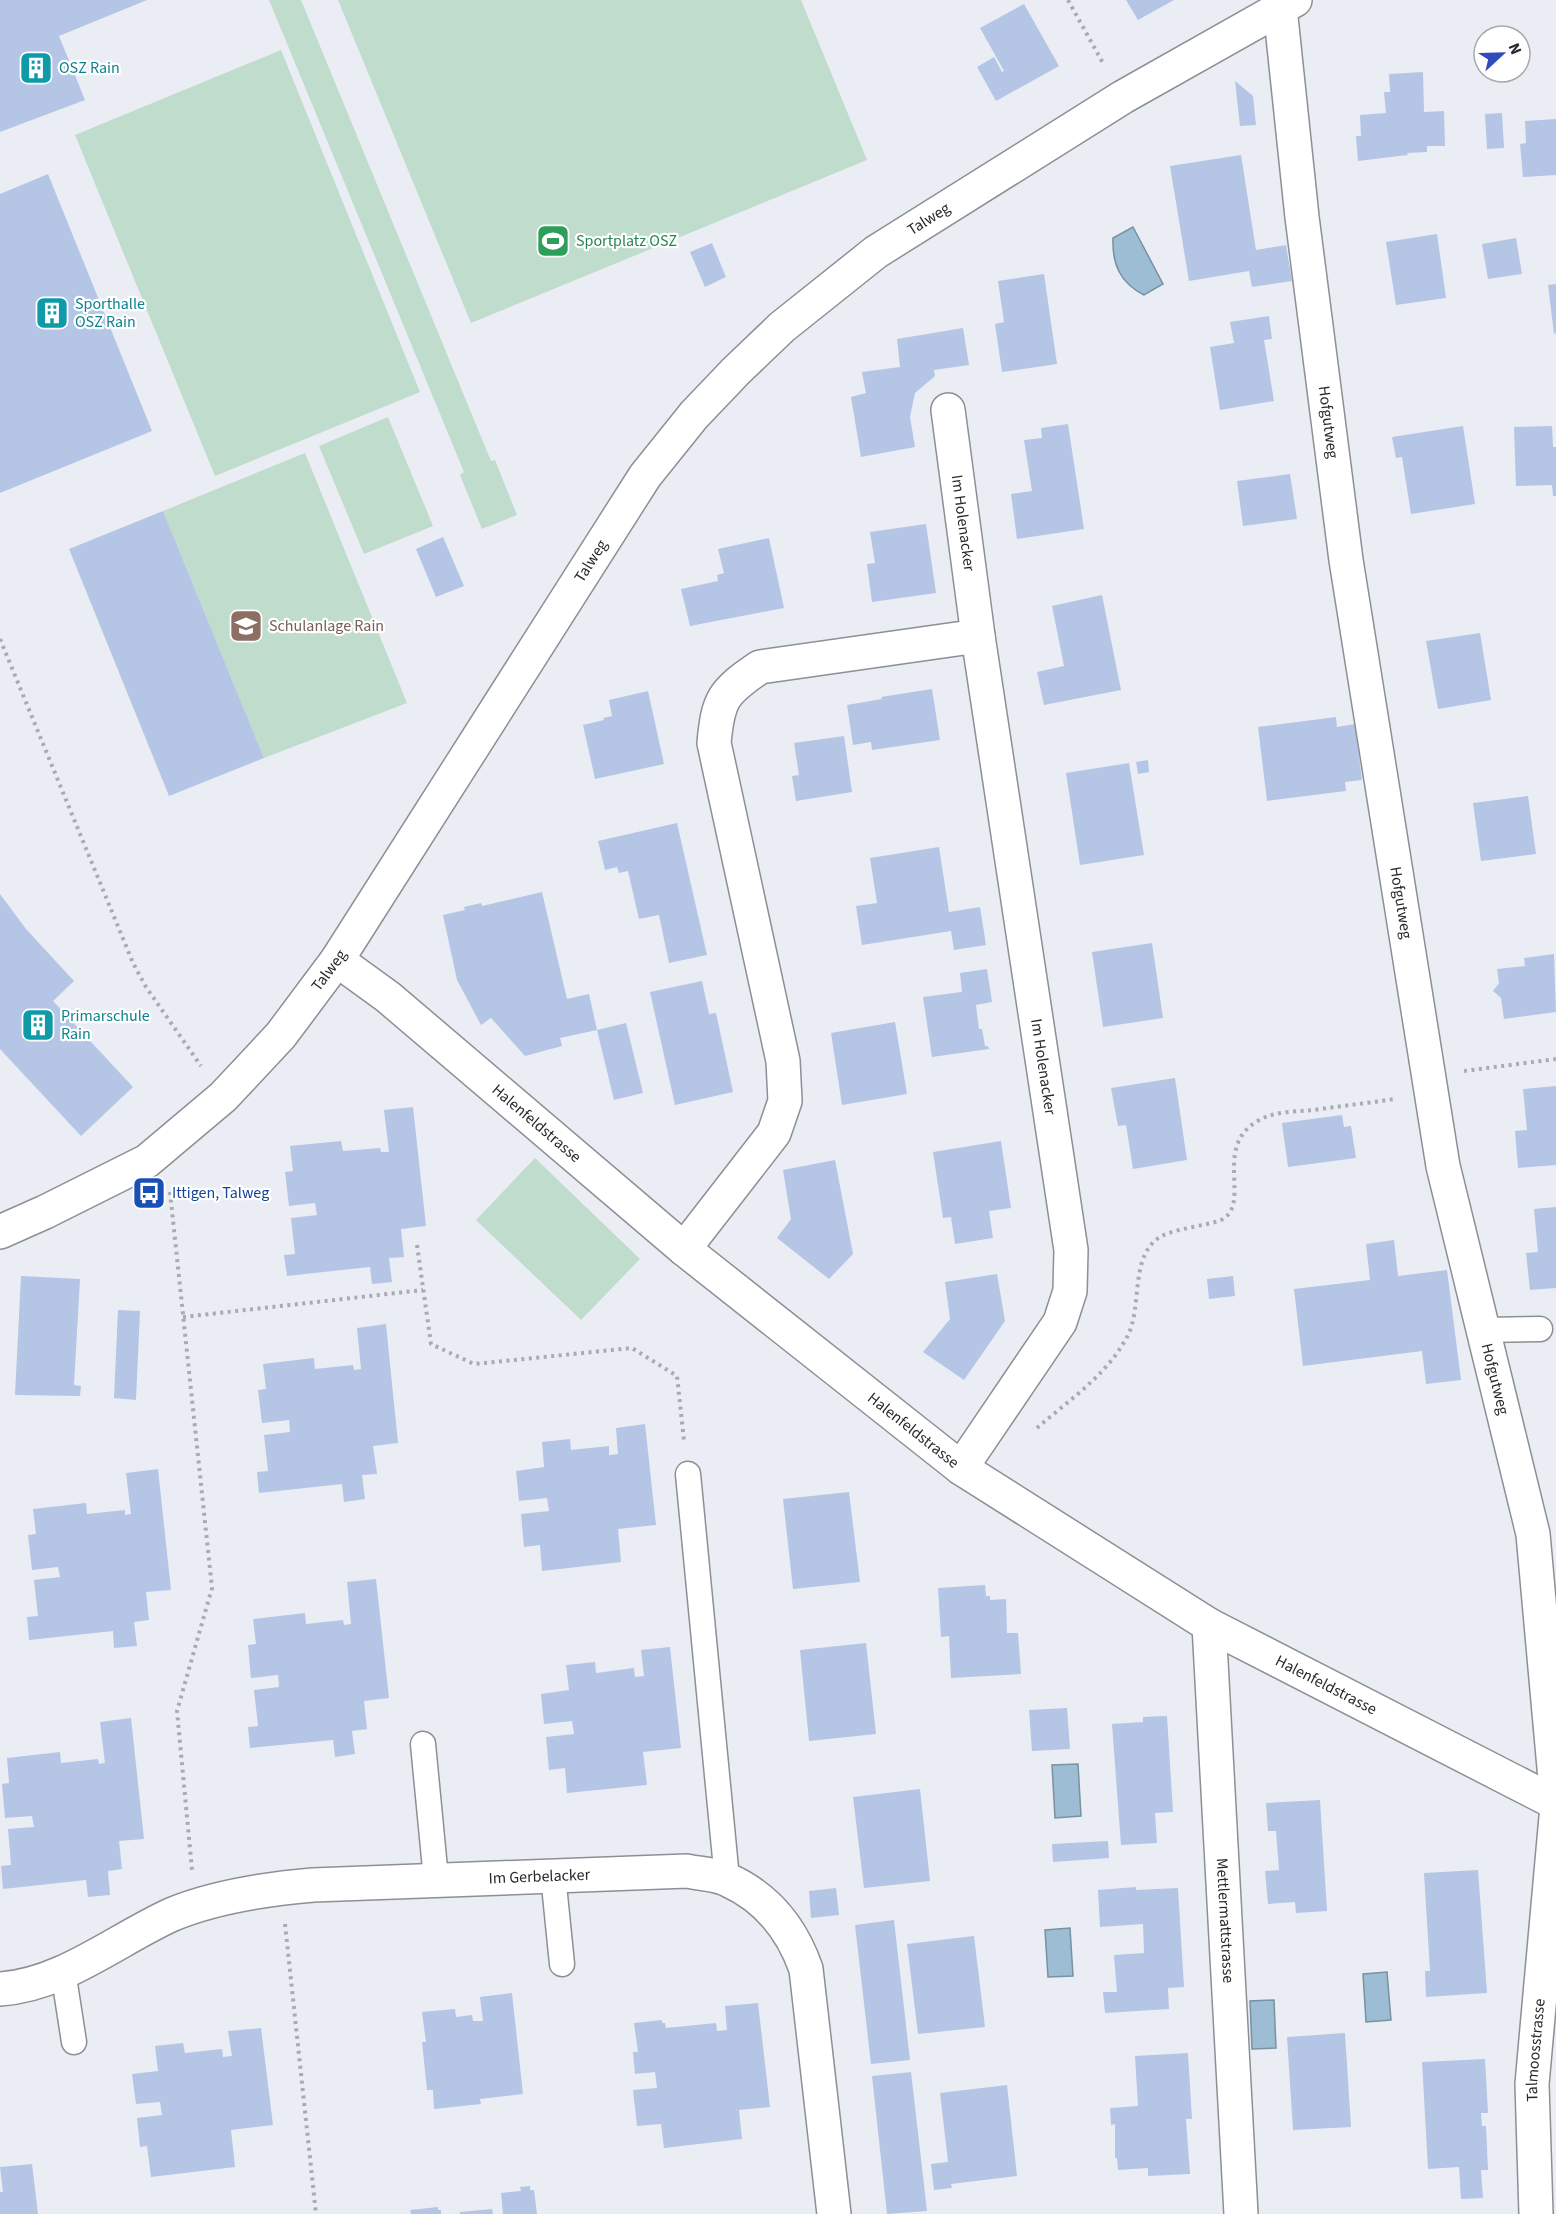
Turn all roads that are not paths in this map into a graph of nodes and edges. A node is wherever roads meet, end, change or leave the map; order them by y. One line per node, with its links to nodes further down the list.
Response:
1 (1288, 4): 4 (street, Talweg); 8 (street, Hofgutweg)
2 (948, 410): 3 (street, Im Holenacker)
3 (978, 636): 6 (street); 9 (street, Im Holenacker)
4 (337, 960): 5 (street, Talweg); 6 (street, Halenfeldstrasse)
5 (0, 1232)
6 (684, 1249): 9 (street, Halenfeldstrasse)
7 (1540, 1329): 8 (lane)
8 (1483, 1330): 13 (street, Hofgutweg)
9 (961, 1468): 11 (street, Halenfeldstrasse)
10 (688, 1474): 18 (lane)
11 (1209, 1625): 14 (street, Halenfeldstrasse); 24 (street, Mettlermattstrasse)
12 (423, 1744): 17 (lane)
13 (1556, 1790)
14 (1556, 1803)
15 (1556, 1817): 25 (street, Talmoosstrasse)
16 (553, 1875): 17 (street, Im Gerbelacker); 18 (street, Im Gerbelacker); 19 (lane)
17 (436, 1879): 20 (street, Im Gerbelacker)
18 (727, 1879): 23 (street, Im Gerbelacker)
19 (562, 1964)
20 (63, 1971): 21 (street, Im Gerbelacker); 22 (lane)
21 (0, 1989)
22 (74, 2042)
23 (834, 2214)
24 (1241, 2214)
25 (1536, 2214)

